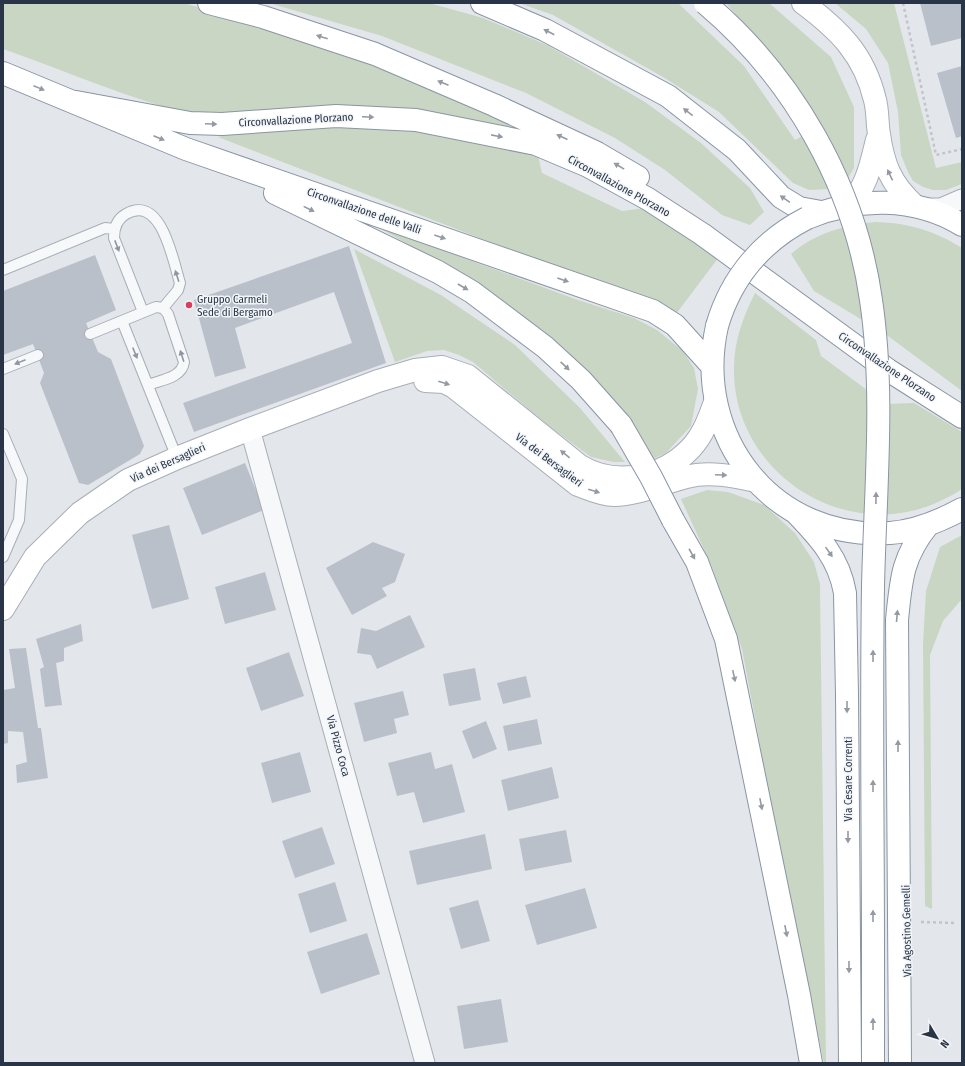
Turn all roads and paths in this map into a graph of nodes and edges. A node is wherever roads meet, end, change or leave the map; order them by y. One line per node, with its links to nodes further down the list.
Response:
1 (209, 3): 28 (main road, Circonvallazione Plorzano, one-way to 1)
2 (482, 3): 14 (main road, one-way to 2)
3 (705, 3): 45 (main road, one-way to 3, bridge)
4 (803, 3): 8 (main road)
5 (903, 3): 10 (path)
6 (3, 73): 7 (main road, Circonvallazione delle Valli, one-way to 7)
7 (76, 102): 9 (main road, Circonvallazione delle Valli, one-way to 9); 29 (main road, Circonvallazione Plorzano, one-way to 29)
8 (878, 133): 12 (main road); 13 (main road, one-way to 8)
9 (186, 149): 23 (main road, Circonvallazione delle Valli, one-way to 23); 43 (main road, one-way to 43, bridge)
10 (962, 149)
11 (962, 199): 13 (street)
12 (849, 205): 13 (main road); 14 (main road)
13 (919, 207): 15 (main road)
14 (814, 215): 23 (main road, bridge)
15 (962, 225)
16 (114, 228): 17 (lane); 18 (lane, one-way to 16); 19 (lane, one-way to 19)
17 (3, 270)
18 (162, 308): 19 (lane); 26 (lane, one-way to 18)
19 (143, 312): 20 (lane)
20 (122, 321): 21 (lane); 26 (lane, one-way to 26)
21 (90, 334)
22 (38, 355): 24 (lane, one-way to 24)
23 (711, 365): 27 (main road)
24 (3, 369)
25 (378, 381): 27 (main road, Via dei Bersaglieri, one-way to 25); 30 (main road, Via dei Bersaglieri); 33 (main road, Via dei Bersaglieri, one-way to 33)
26 (148, 385): 32 (lane)
27 (715, 402): 33 (main road)
28 (962, 403)
29 (962, 417)
30 (250, 429): 32 (main road, Via dei Bersaglieri); 42 (street, Via Pizzo Coca)
31 (3, 434): 37 (lane)
32 (177, 458): 38 (main road, Via dei Bersaglieri)
33 (756, 481): 35 (main road)
34 (962, 509): 36 (main road)
35 (795, 512): 36 (main road); 44 (main road, Via Cesare Correnti, one-way to 44)
36 (928, 525): 39 (main road, one-way to 36)
37 (3, 557)
38 (6, 598)
39 (898, 799): 46 (main road); 47 (street, Via Agostino Gemelli)
40 (922, 922): 41 (path)
41 (956, 923)
42 (425, 1063)
43 (811, 1063)
44 (850, 1063)
45 (874, 1063)
46 (900, 1063)
47 (909, 1063)

